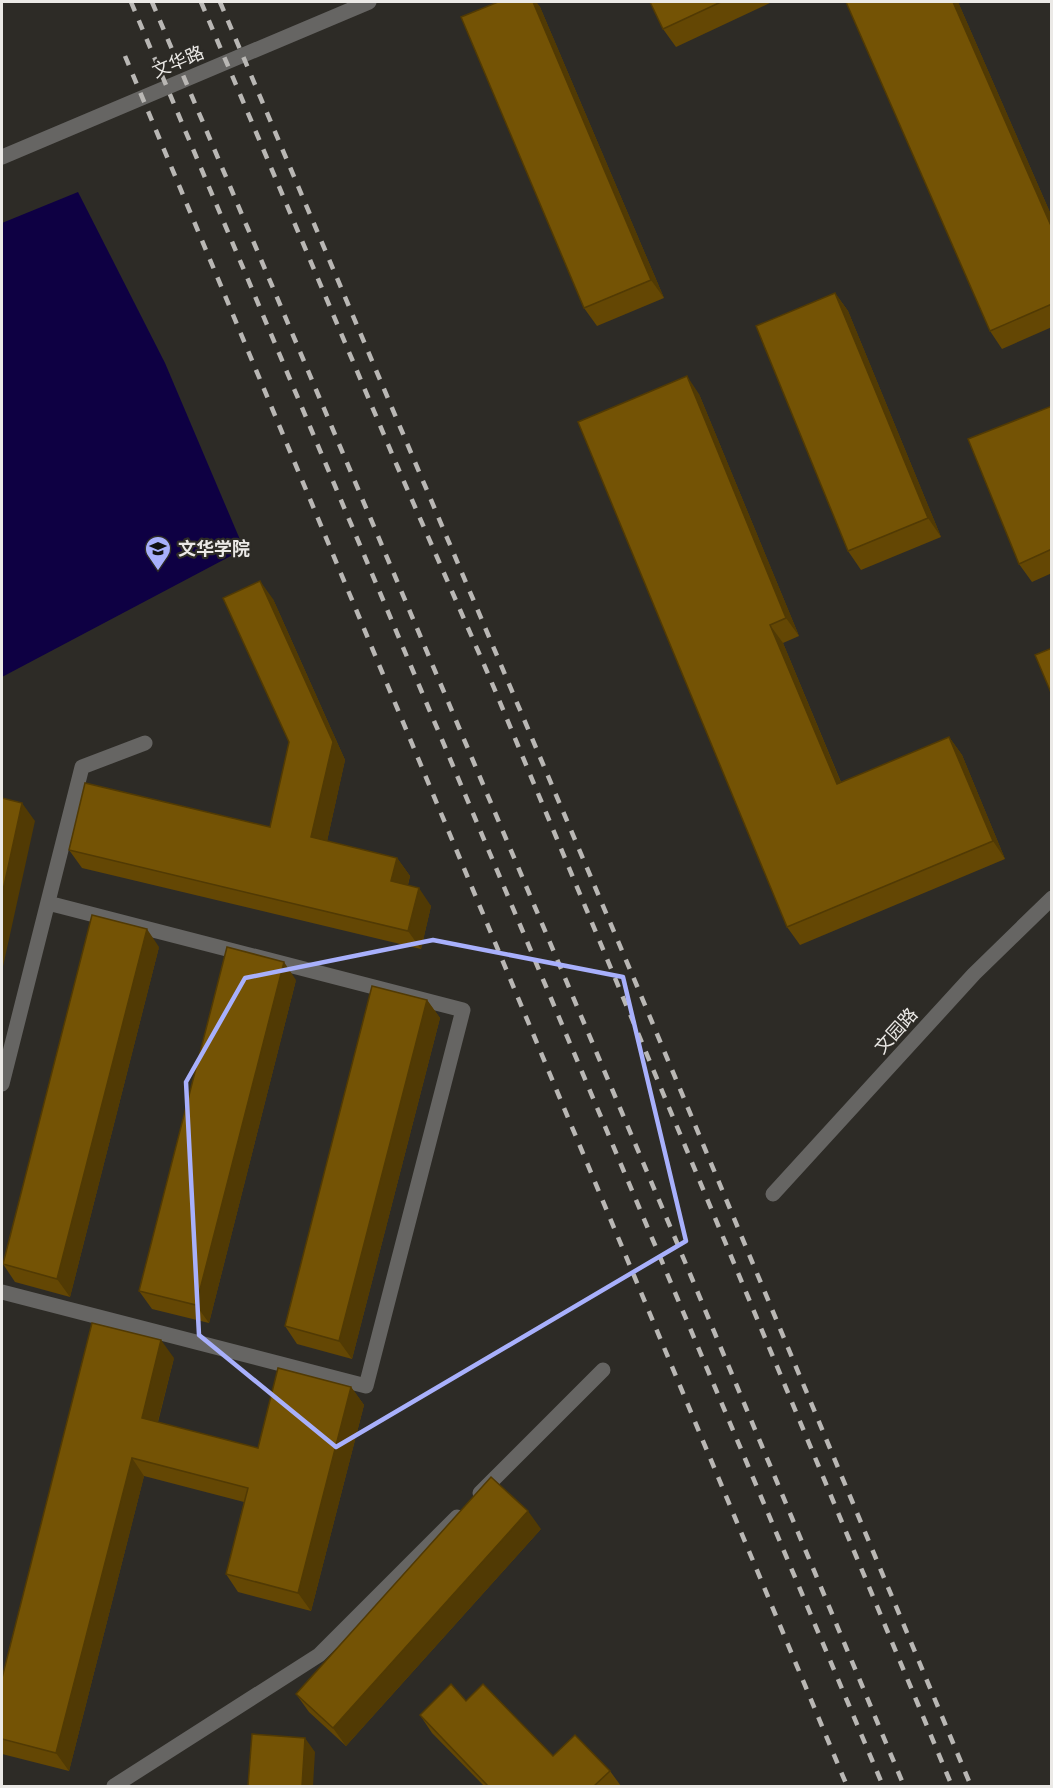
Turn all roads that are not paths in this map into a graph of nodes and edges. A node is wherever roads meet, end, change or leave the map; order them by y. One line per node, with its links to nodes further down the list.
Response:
1 (369, 2): 2 (street, 文华路)
2 (2, 157)
3 (145, 743): 5 (street)
4 (1052, 898): 7 (street, 文园路)
5 (48, 903): 6 (street); 8 (street)
6 (2, 1084)
7 (773, 1194)
8 (2, 1292)
9 (603, 1370): 10 (street)
10 (114, 1786)

